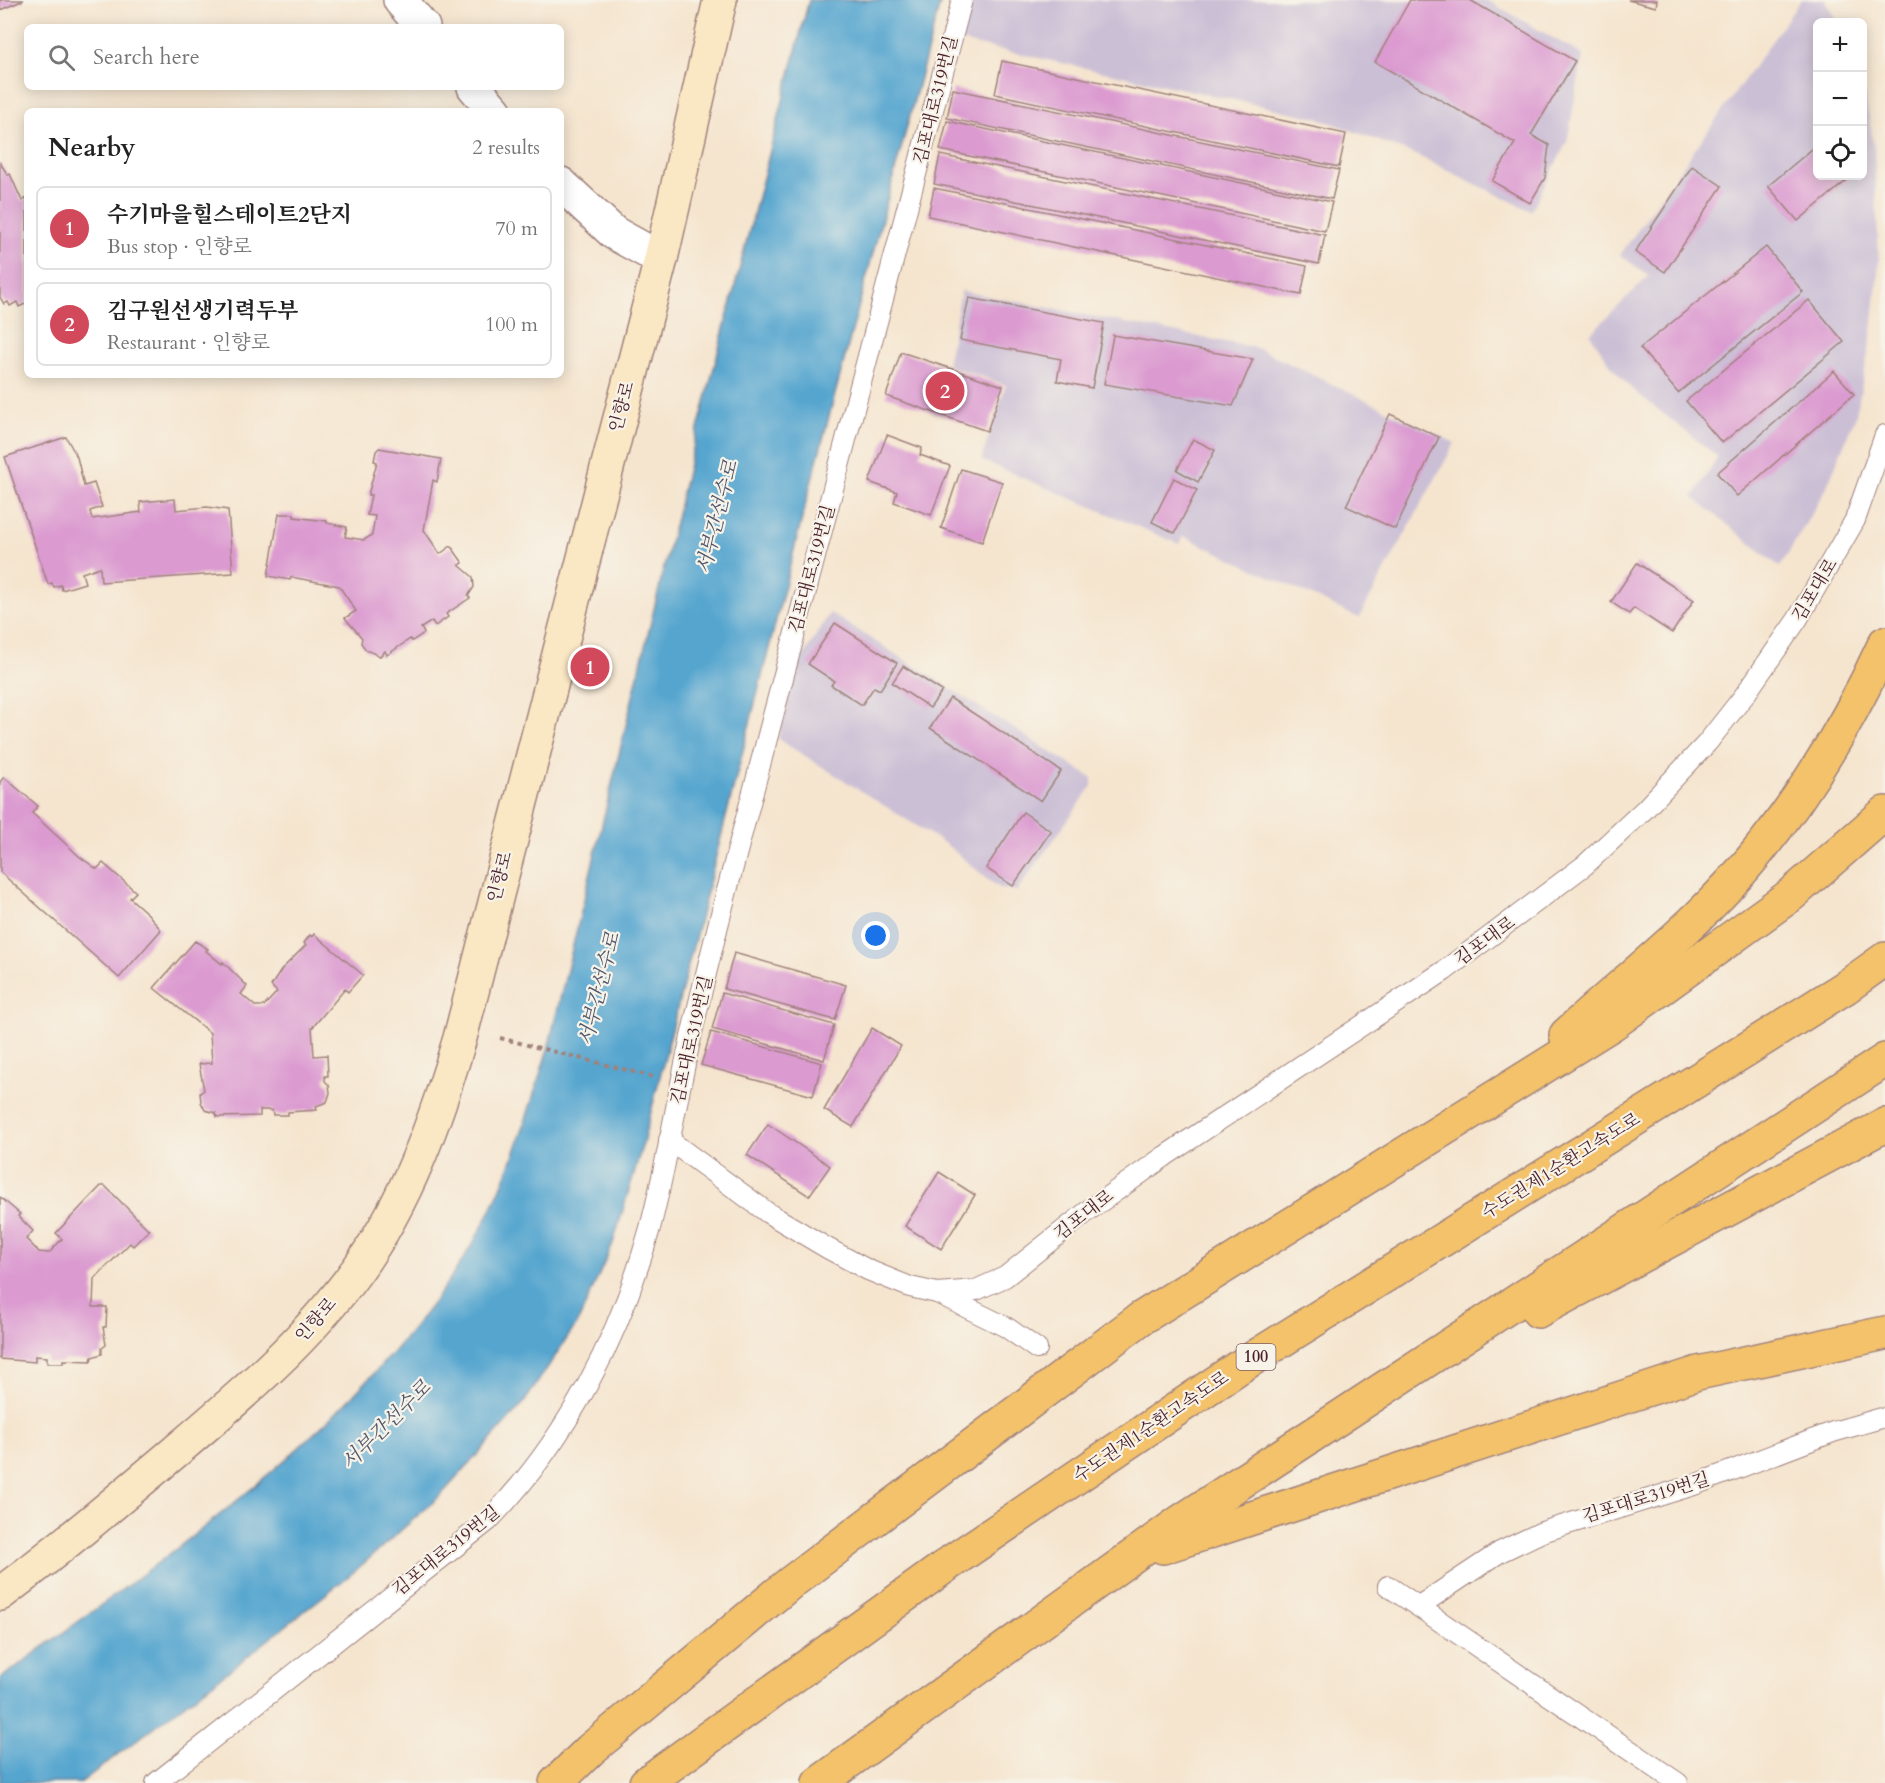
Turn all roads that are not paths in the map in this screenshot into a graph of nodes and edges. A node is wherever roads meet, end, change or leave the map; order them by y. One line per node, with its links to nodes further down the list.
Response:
1 (400, 0): 4 (street)
2 (720, 0): 8 (street, 인향로)
3 (962, 0): 16 (lane, 김포대로319번길)
4 (420, 24)
5 (477, 90): 6 (street)
6 (492, 108)
7 (564, 187): 8 (street)
8 (661, 259): 24 (street, 인향로)
9 (1885, 435): 17 (lane, 김포대로)
10 (1885, 643): 14 (highway)
11 (1885, 813): 14 (highway)
12 (1885, 959): 28 (highway, 수도권제1순환고속도로 / 100)
13 (1885, 1060): 20 (highway)
14 (1509, 1088): 27 (highway)
15 (1885, 1125): 20 (highway)
16 (669, 1140): 17 (lane); 26 (lane, 김포대로319번길)
17 (937, 1293): 19 (lane)
18 (1885, 1333): 22 (highway)
19 (1037, 1349)
20 (1348, 1412): 22 (highway)
21 (1885, 1417): 25 (lane, 김포대로319번길)
22 (1132, 1556): 29 (highway)
23 (1388, 1586): 25 (lane)
24 (0, 1594)
25 (1419, 1606): 30 (lane)
26 (156, 1783)
27 (556, 1783)
28 (646, 1783)
29 (819, 1783)
30 (1678, 1783)

